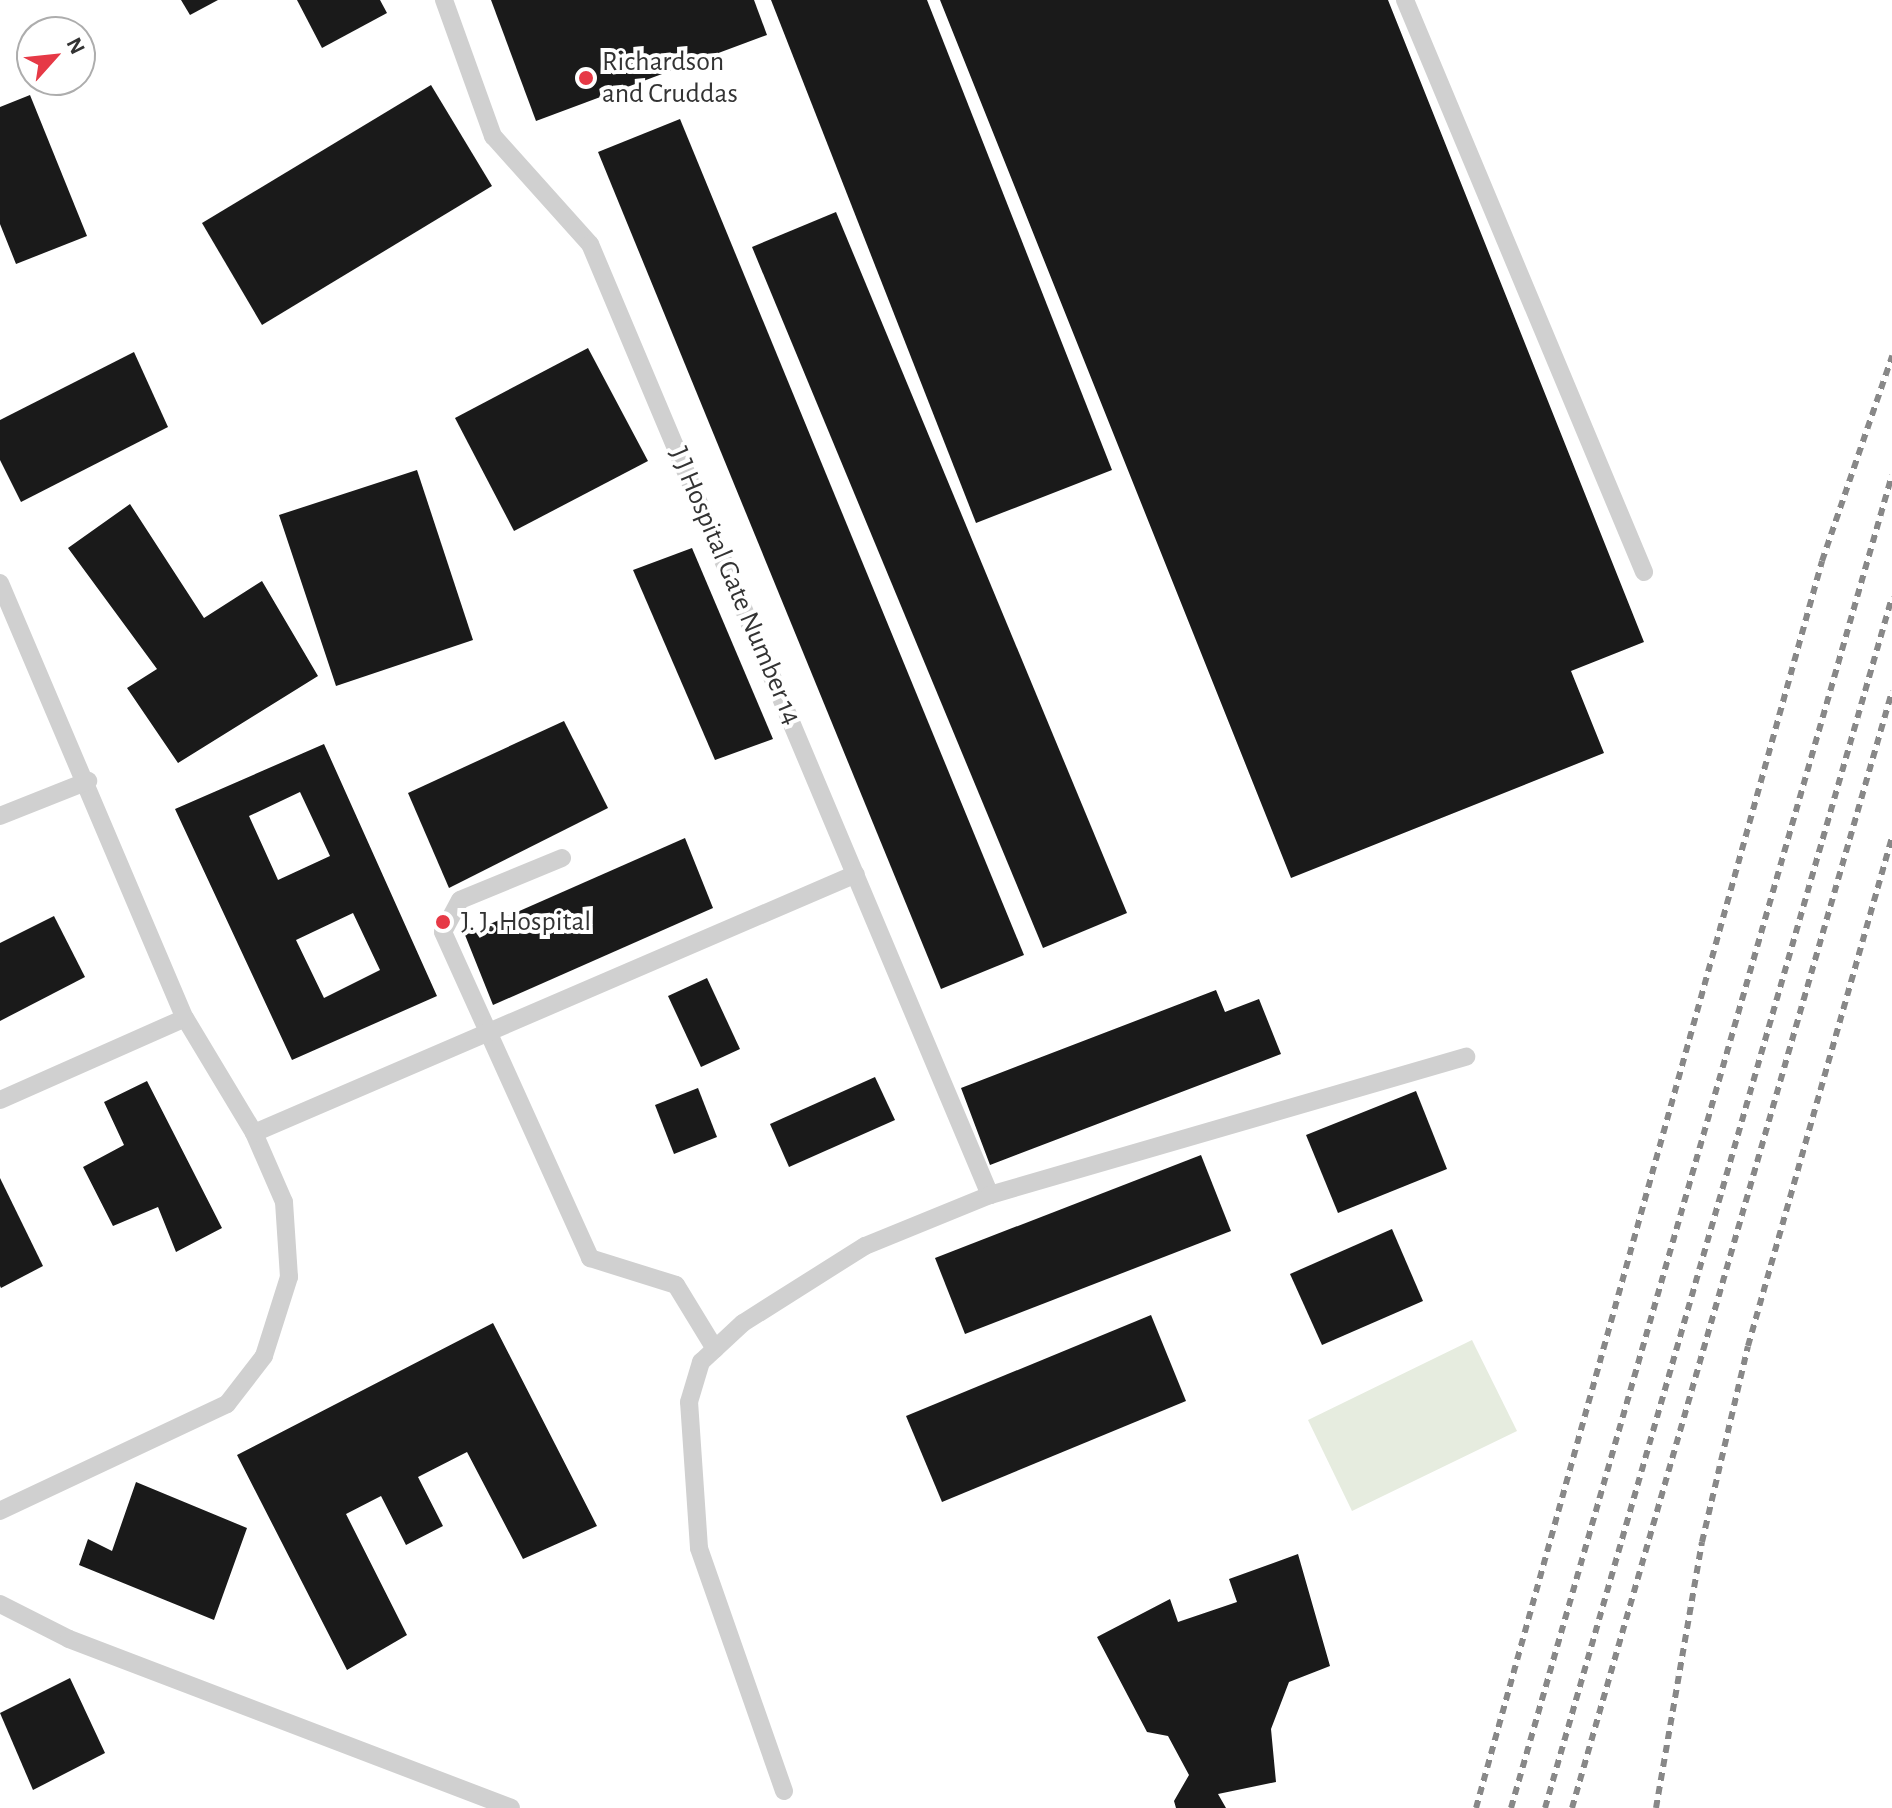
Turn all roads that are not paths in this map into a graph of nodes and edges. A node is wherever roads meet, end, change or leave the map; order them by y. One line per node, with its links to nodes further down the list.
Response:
1 (444, 0): 8 (lane, J J Hospital Gate Number 14)
2 (1405, 0): 3 (lane)
3 (1644, 572)
4 (0, 583): 5 (lane)
5 (88, 781): 6 (lane); 9 (lane)
6 (0, 816)
7 (562, 858): 10 (lane)
8 (856, 874): 10 (lane); 14 (lane, J J Hospital Gate Number 14)
9 (185, 1018): 12 (lane); 13 (lane)
10 (486, 1034): 13 (lane); 15 (lane)
11 (1466, 1057): 14 (lane)
12 (0, 1100)
13 (254, 1133): 16 (lane)
14 (990, 1195): 15 (lane)
15 (715, 1349): 18 (lane)
16 (0, 1511)
17 (0, 1604): 19 (lane)
18 (784, 1791)
19 (511, 1808)

